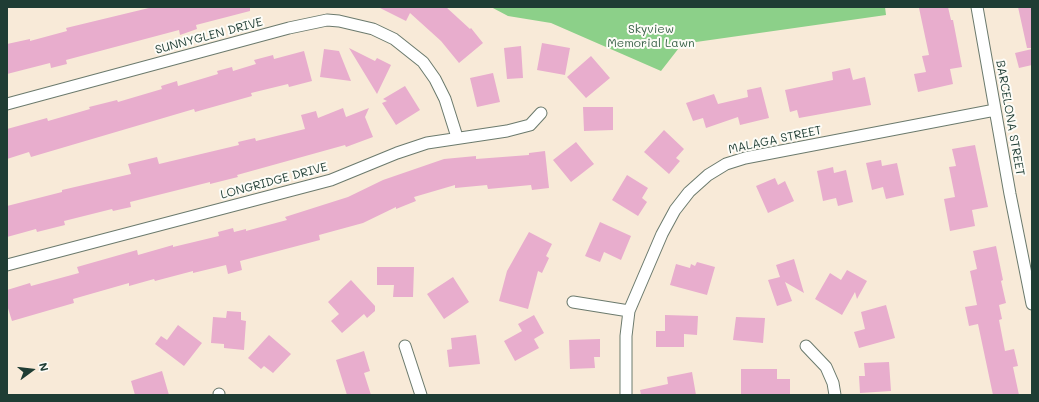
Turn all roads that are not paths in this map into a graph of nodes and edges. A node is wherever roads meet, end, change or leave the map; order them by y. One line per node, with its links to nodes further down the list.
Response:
1 (977, 7): 3 (street, BARCELONA STREET)
2 (7, 104): 5 (street, SUNNYGLEN DRIVE)
3 (995, 110): 8 (street, BARCELONA STREET); 9 (street, MALAGA STREET)
4 (541, 113): 5 (street, LONGRIDGE DRIVE)
5 (457, 137): 6 (street, LONGRIDGE DRIVE)
6 (7, 265)
7 (573, 302): 9 (street)
8 (1032, 304)
9 (629, 311): 13 (street, MALAGA STREET)
10 (405, 346): 12 (street)
11 (806, 346): 14 (street)
12 (421, 395)
13 (626, 395)
14 (835, 395)

